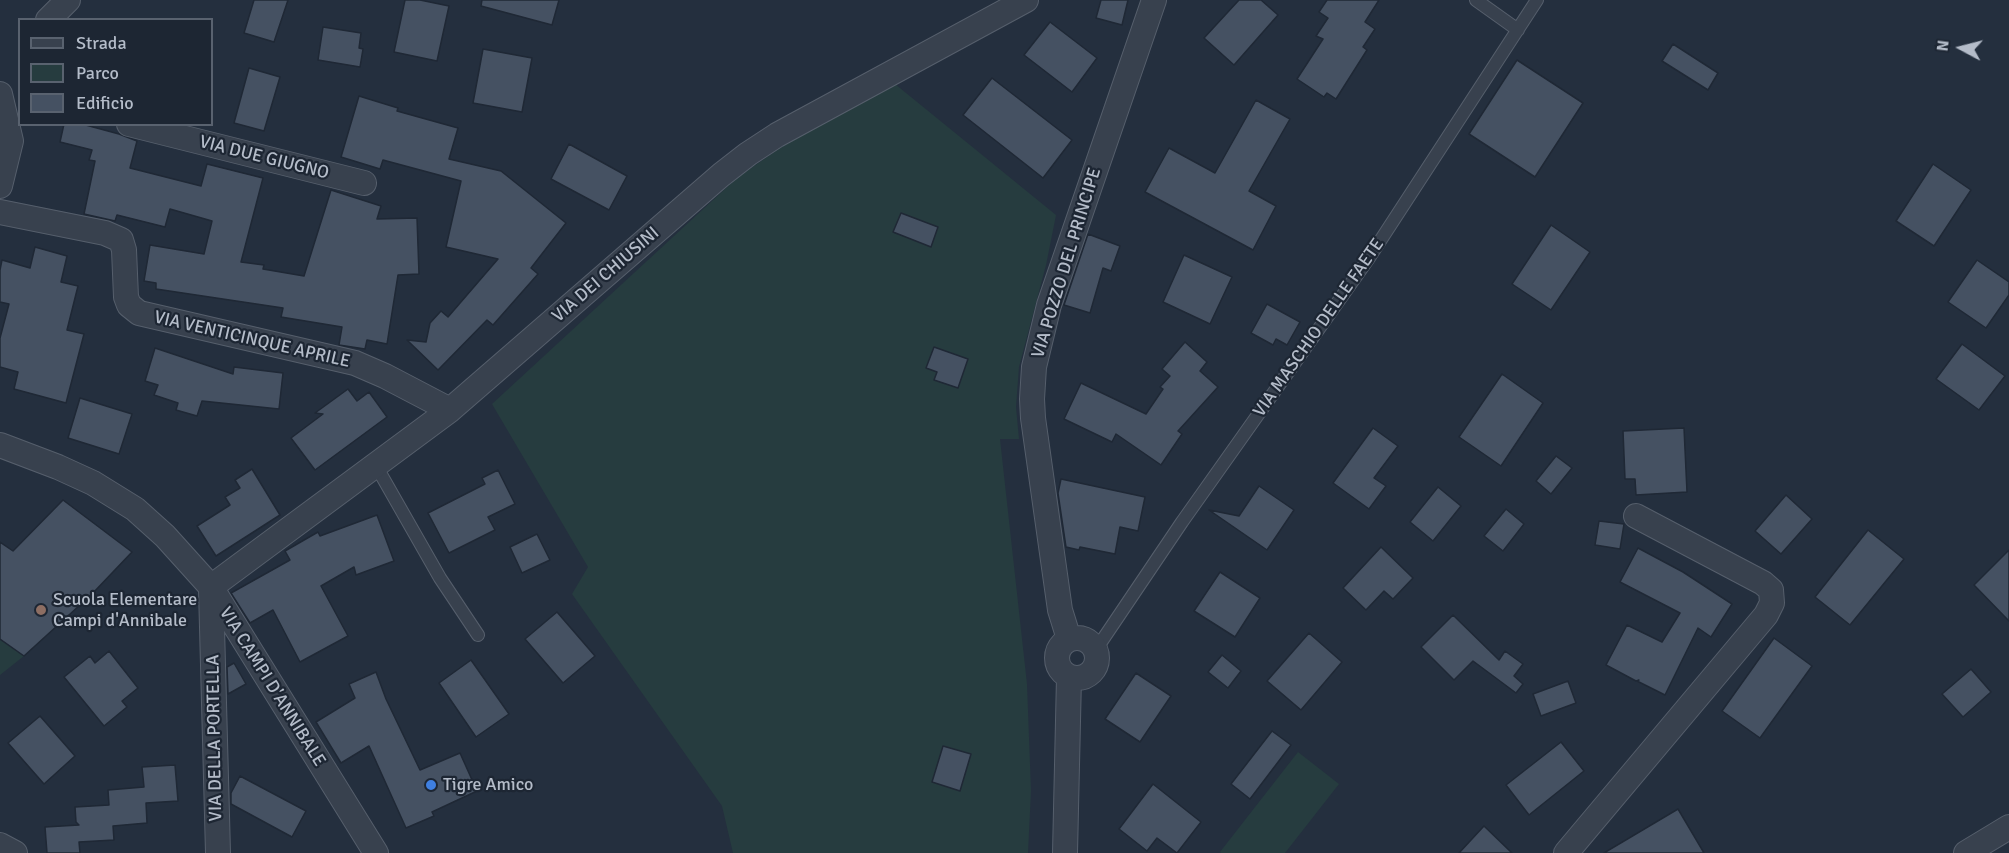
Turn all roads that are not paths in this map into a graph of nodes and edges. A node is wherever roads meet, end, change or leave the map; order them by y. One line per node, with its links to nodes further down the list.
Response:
1 (68, 0): 6 (street)
2 (1026, 0): 15 (street, VIA DEI CHIUSINI)
3 (1154, 0): 21 (street, VIA POZZO DEL PRINCIPE)
4 (1476, 0): 7 (lane)
5 (1537, 0): 7 (lane, VIA MASCHIO DELLE FAETE)
6 (50, 18)
7 (1518, 30): 22 (lane, VIA MASCHIO DELLE FAETE)
8 (0, 94): 11 (street)
9 (18, 114): 11 (street)
10 (137, 126): 12 (street, VIA DUE GIUGNO)
11 (11, 141): 13 (street)
12 (364, 183)
13 (0, 186)
14 (0, 212): 15 (street, VIA VENTICINQUE APRILE)
15 (450, 410): 17 (street, VIA DEI CHIUSINI)
16 (0, 445): 19 (street, VIA CAMPI D'ANNIBALE)
17 (375, 464): 19 (street, VIA DEI CHIUSINI); 20 (lane)
18 (1636, 516): 30 (street)
19 (211, 587): 27 (street, VIA DELLA PORTELLA); 28 (street, VIA CAMPI D'ANNIBALE)
20 (478, 635)
21 (1069, 639): 22 (street); 23 (street)
22 (1095, 651): 23 (street)
23 (1069, 677): 29 (street)
24 (2009, 827): 31 (street)
25 (0, 844): 26 (street)
26 (15, 853)
27 (218, 853)
28 (376, 853)
29 (1065, 853)
30 (1566, 853)
31 (1966, 853)

